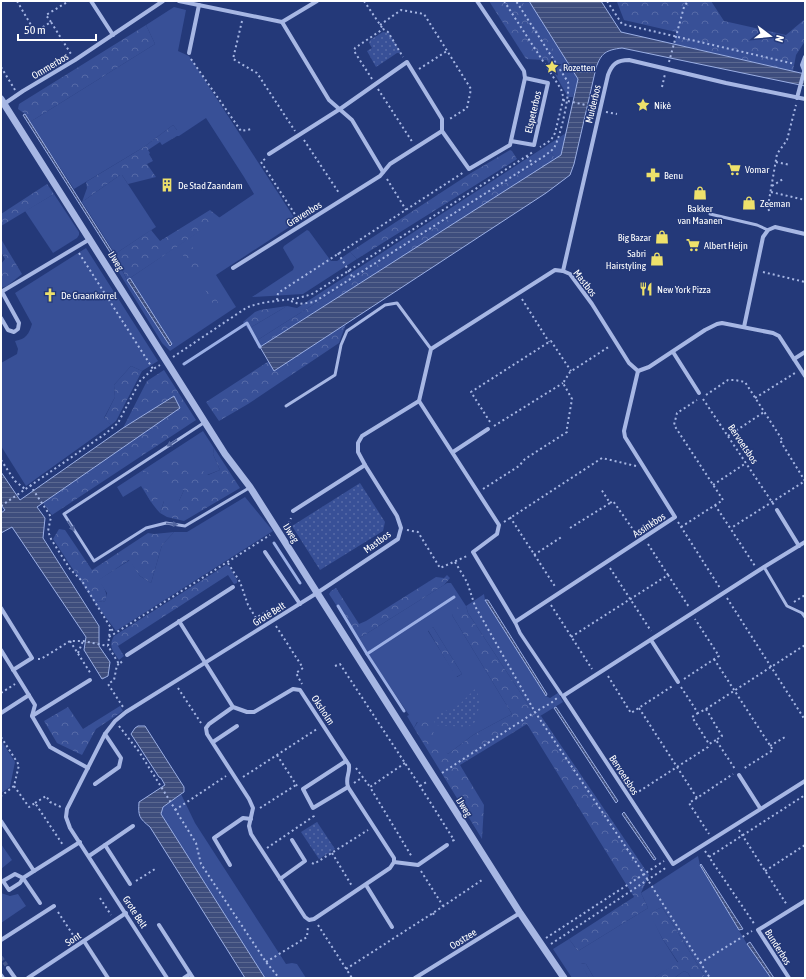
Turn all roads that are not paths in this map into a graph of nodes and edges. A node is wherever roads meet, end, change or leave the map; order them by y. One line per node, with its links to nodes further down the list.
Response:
1 (91, 1): 8 (street)
2 (163, 1): 8 (street, Ommerbos)
3 (180, 1): 6 (street)
4 (317, 1): 7 (street)
5 (477, 1): 12 (street, Elspeterbos)
6 (199, 5): 7 (street); 9 (street)
7 (282, 22): 16 (street)
8 (113, 35): 15 (street, Ommerbos)
9 (189, 53)
10 (805, 57): 11 (street)
11 (804, 68): 13 (street)
12 (525, 78): 18 (street, Elspeterbos); 18 (street, Elspeterbos)
13 (798, 98): 14 (street, Muiderbos); 26 (street, Muiderbos)
14 (805, 99)
15 (2, 103): 24 (street, IJweg)
16 (340, 110): 17 (street); 19 (street); 20 (street)
17 (442, 131): 18 (street); 20 (street, Gravenbos)
18 (510, 143)
19 (270, 154)
20 (383, 172): 25 (street, Gravenbos)
21 (710, 214): 22 (lane)
22 (768, 230): 23 (street); 29 (street)
23 (805, 234)
24 (90, 239): 27 (street); 39 (street, IJweg)
25 (233, 268)
26 (563, 271): 30 (street, Mastbos); 34 (street, Mastbos)
27 (2, 292): 28 (street)
28 (1, 318)
29 (744, 327): 31 (street); 33 (street)
30 (431, 350): 37 (street); 38 (lane)
31 (673, 352): 34 (street); 36 (street)
32 (805, 352): 33 (street)
33 (794, 359): 35 (street)
34 (638, 371): 57 (street, Assinkbos)
35 (805, 376)
36 (699, 393)
37 (419, 401): 41 (street); 42 (street, Mastbos)
38 (286, 406)
39 (205, 422): 43 (street, IJweg); 43 (lane, one-way to 43)
40 (488, 429): 41 (street)
41 (453, 452): 57 (street)
42 (365, 465): 45 (street); 51 (street, Mastbos)
43 (250, 487): 51 (street, IJweg)
44 (778, 510): 47 (street)
45 (293, 512)
46 (805, 542): 47 (street, Bervoetsbos)
47 (799, 546): 49 (street, Bervoetsbos)
48 (265, 552): 52 (street, Grote Belt)
49 (764, 567): 54 (lane); 58 (street, Bervoetsbos)
50 (233, 587): 56 (street)
51 (317, 593): 52 (street, Grote Belt); 99 (street, IJweg)
52 (300, 604): 61 (street, Grote Belt)
53 (1, 608): 62 (street)
54 (804, 612): 55 (lane)
55 (805, 617)
56 (179, 621): 60 (street); 61 (street)
57 (515, 622): 65 (street)
58 (653, 639): 64 (street); 79 (street, Bervoetsbos)
59 (1, 650): 62 (street)
60 (127, 655)
61 (205, 662): 67 (street); 71 (street, Grote Belt)
62 (14, 670): 66 (street)
63 (90, 680): 69 (street)
64 (678, 682)
65 (561, 694)
66 (28, 695): 68 (street); 69 (street)
67 (233, 707): 72 (street); 73 (street, Oksholm)
68 (1, 713)
69 (32, 716): 74 (street)
70 (237, 726): 72 (street)
71 (105, 734): 74 (street, Grote Belt); 77 (street)
72 (212, 742): 80 (street)
73 (346, 761): 78 (street, Oksholm); 78 (street)
74 (88, 768): 84 (street, Grote Belt)
75 (738, 773): 79 (street)
76 (805, 781): 79 (street)
77 (95, 784)
78 (348, 787): 88 (street)
79 (760, 808)
80 (251, 819): 89 (street); 92 (street)
81 (1, 821): 90 (street)
82 (133, 826): 85 (street)
83 (292, 840): 92 (street)
84 (80, 842): 87 (street, Grote Belt); 90 (street)
85 (105, 845): 87 (street); 93 (street, Grote Belt)
86 (447, 845): 88 (street)
87 (89, 856): 98 (street, Grote Belt)
88 (394, 862): 94 (street)
89 (230, 865)
90 (34, 871): 91 (street)
91 (23, 878): 91 (street); 96 (street)
92 (280, 879): 94 (street)
93 (130, 884)
94 (366, 885): 101 (street)
95 (805, 901): 116 (street, Bunderbos)
96 (40, 903)
97 (54, 906): 102 (street)
98 (126, 913): 103 (street, Sont); 112 (street, Grote Belt)
99 (520, 913): 107 (street, Oostzee); 115 (street, IJweg)
100 (159, 925): 106 (street, Grote Belt)
101 (392, 927)
102 (1, 940)
103 (84, 941): 110 (street, Sont); 111 (street)
104 (8, 968): 109 (street)
105 (1, 975): 108 (street)
106 (192, 976): 113 (street, Grote Belt)
107 (420, 977): 114 (street, Oostzee)
108 (3, 978)
109 (15, 978)
110 (28, 978)
111 (108, 978)
112 (167, 978)
113 (184, 978)
114 (415, 978)
115 (564, 978)
116 (789, 978)

